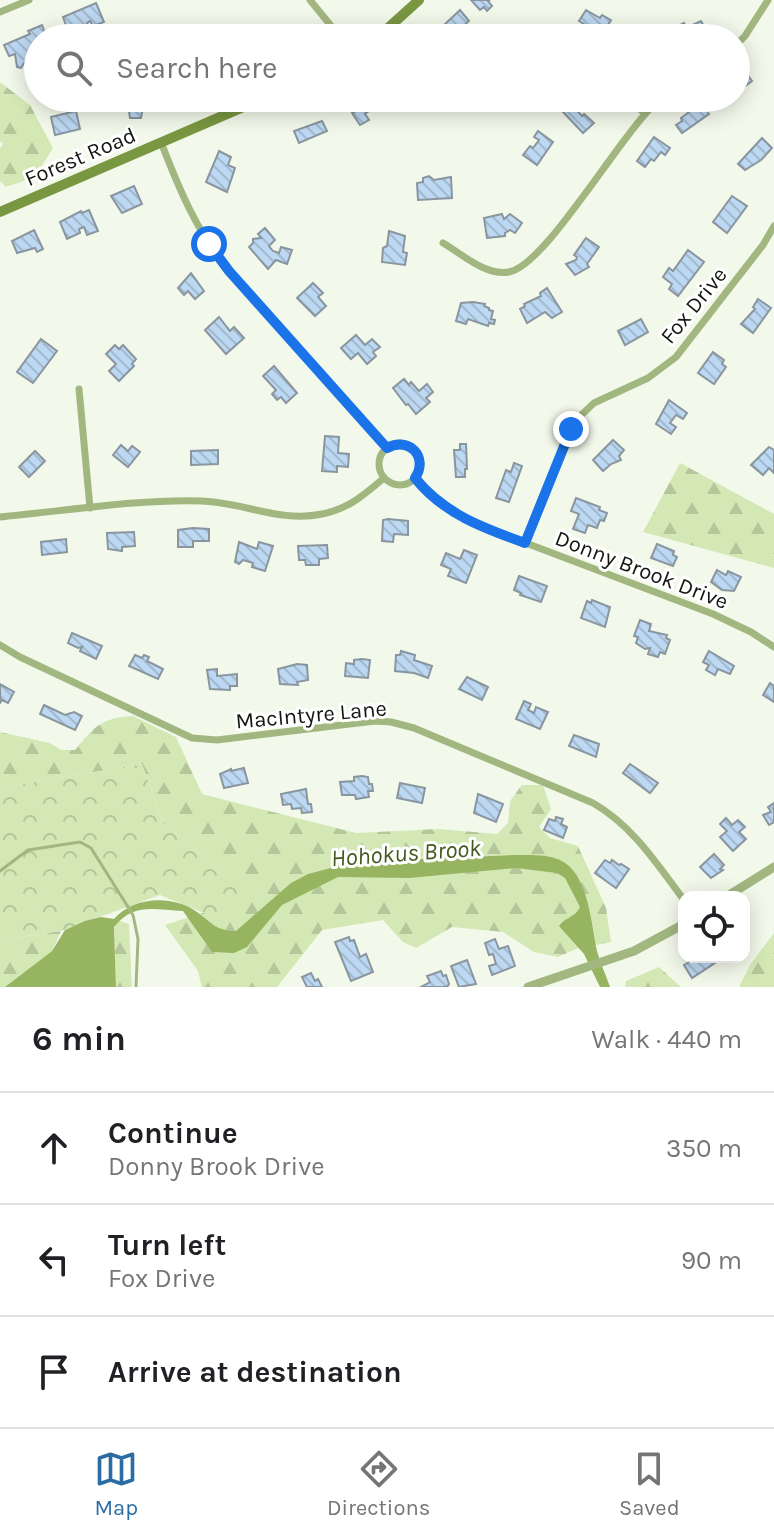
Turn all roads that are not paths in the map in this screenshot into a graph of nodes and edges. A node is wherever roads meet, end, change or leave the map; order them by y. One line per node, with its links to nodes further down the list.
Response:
1 (29, 0): 5 (street)
2 (310, 0): 7 (street)
3 (419, 0): 8 (main road)
4 (768, 0): 9 (street)
5 (11, 3): 6 (street)
6 (0, 12)
7 (330, 24)
8 (392, 24)
9 (750, 25)
10 (231, 112): 12 (main road, Forest Road)
11 (645, 113): 15 (street)
12 (161, 142): 13 (main road, Forest Road); 17 (street)
13 (0, 212)
14 (774, 226): 22 (street, Fox Drive)
15 (443, 243)
16 (79, 389): 20 (street)
17 (387, 448): 18 (street); 19 (street)
18 (384, 478): 19 (street); 20 (street)
19 (415, 478): 22 (street, Donny Brook Drive)
20 (90, 508): 21 (street)
21 (0, 517)
22 (525, 543): 24 (street, Donny Brook Drive)
23 (0, 645): 28 (street, MacIntyre Lane)
24 (774, 647)
25 (774, 867): 27 (street)
26 (0, 871): 30 (lane)
27 (736, 891)
28 (678, 892)
29 (678, 927): 31 (street)
30 (136, 987)
31 (528, 987)

